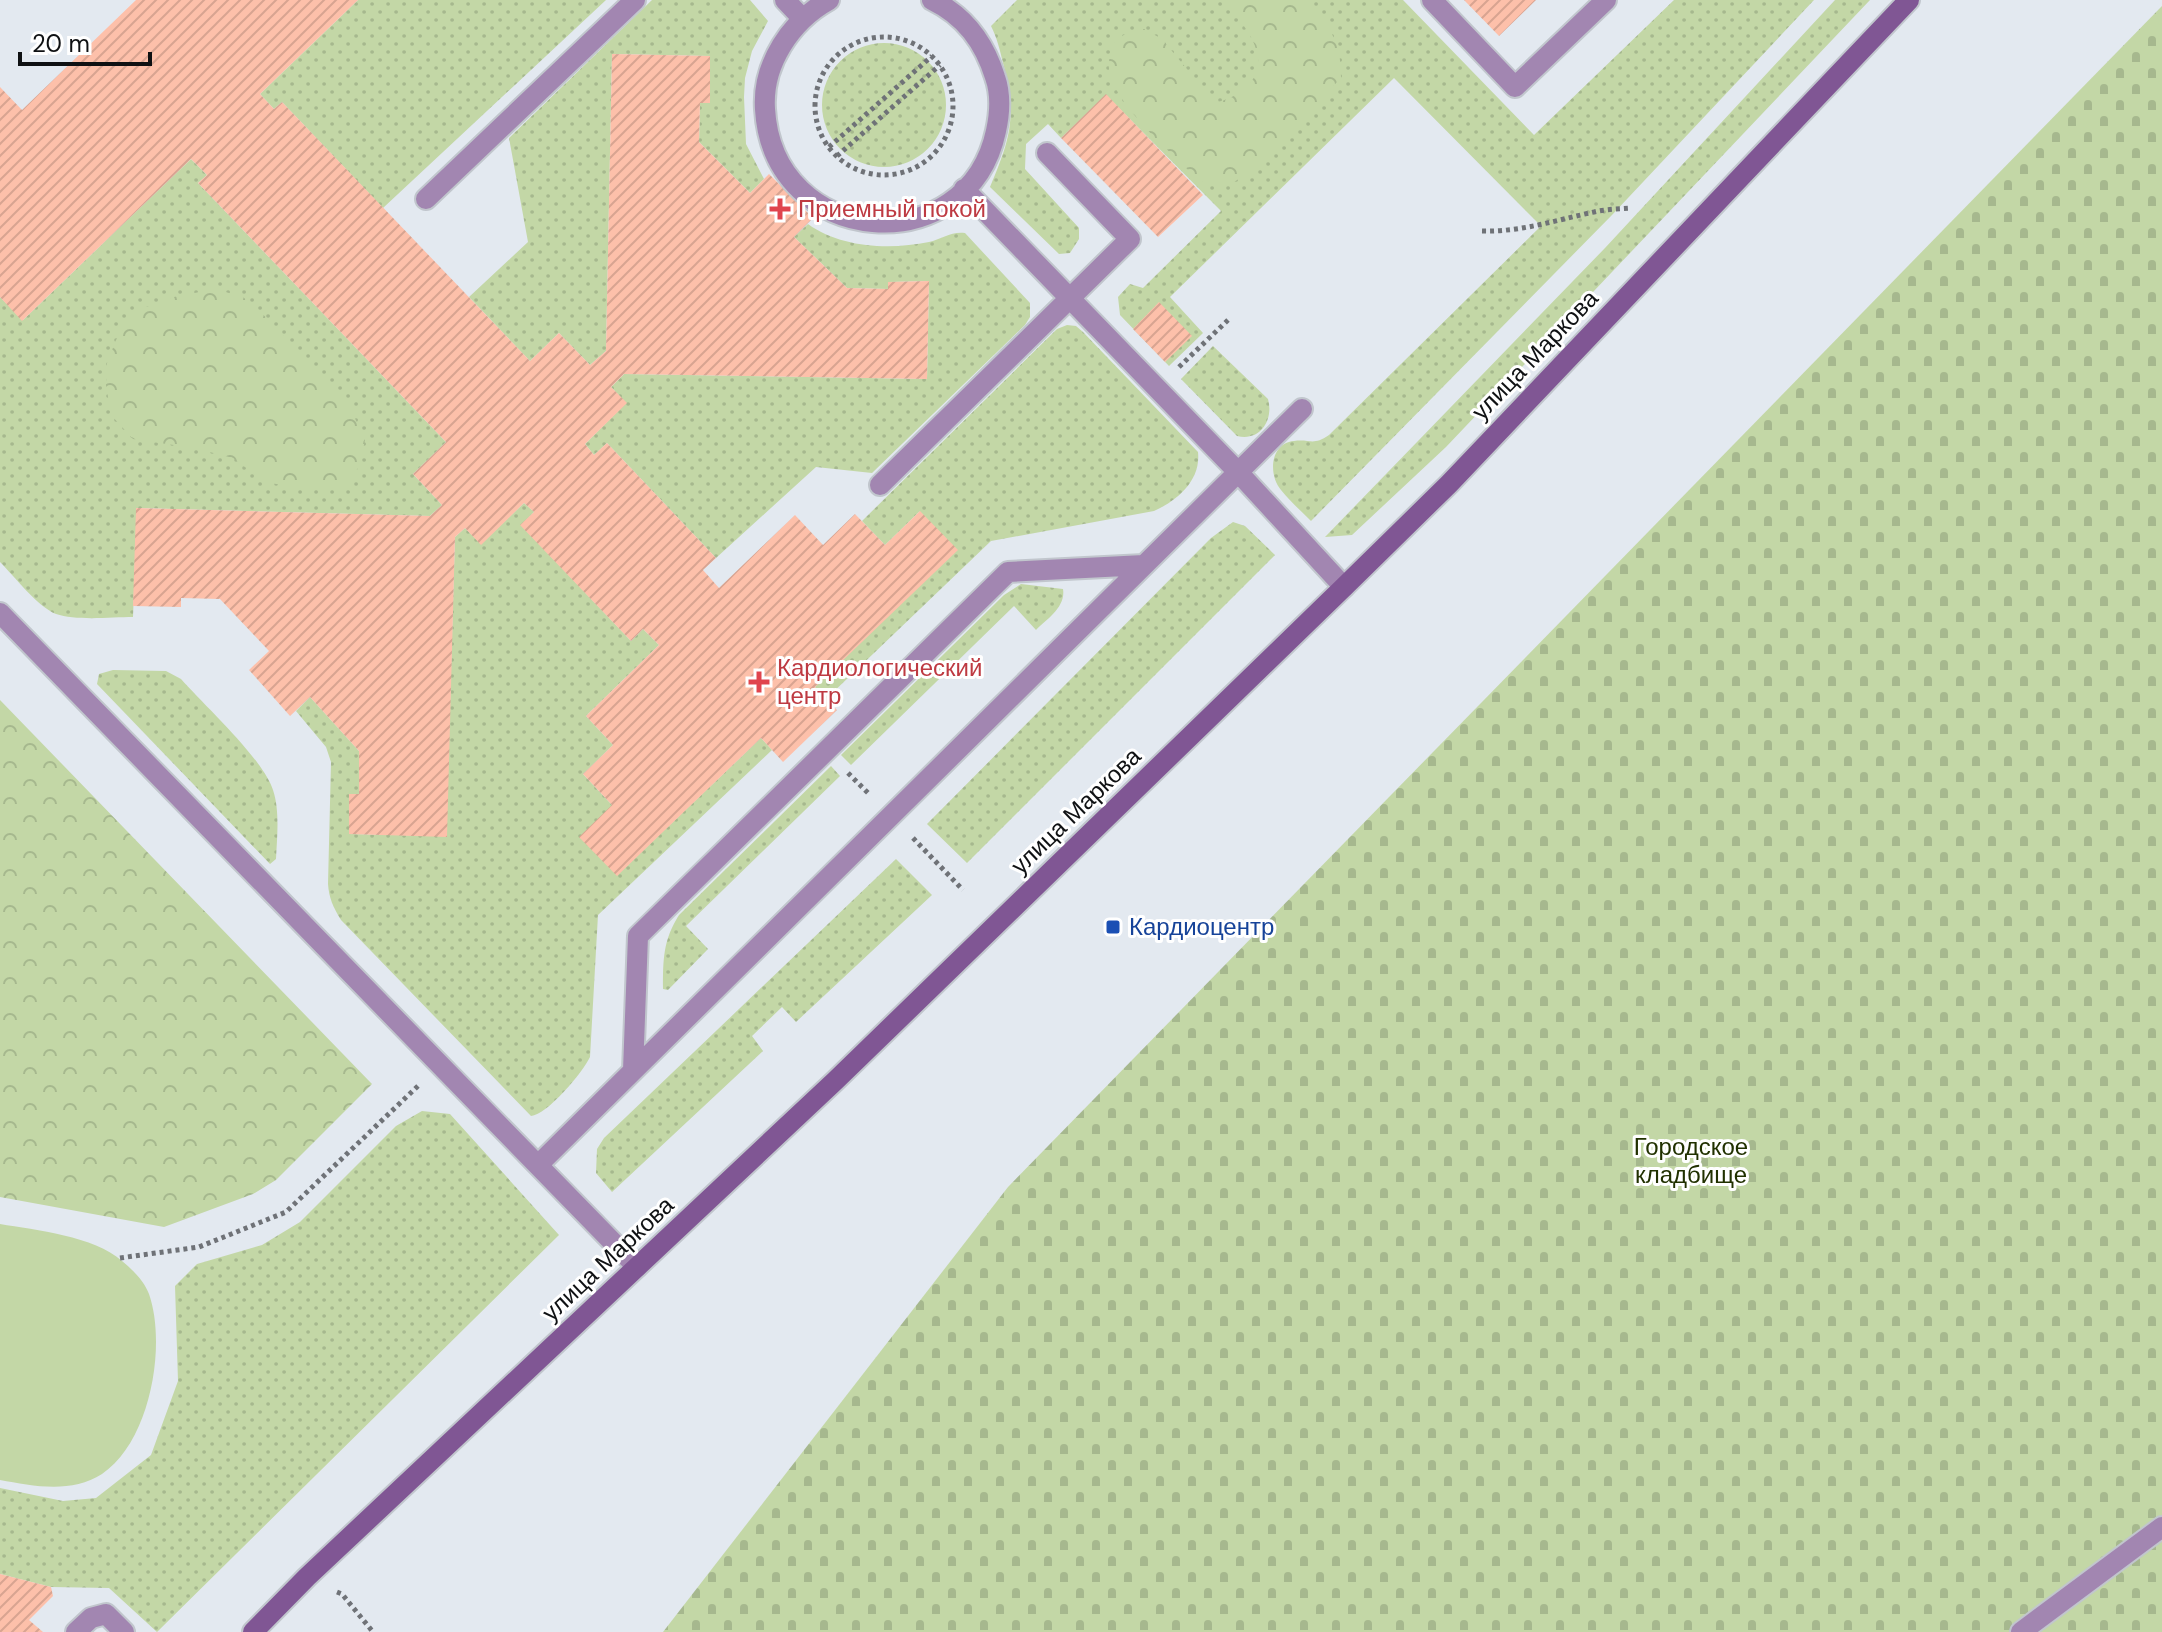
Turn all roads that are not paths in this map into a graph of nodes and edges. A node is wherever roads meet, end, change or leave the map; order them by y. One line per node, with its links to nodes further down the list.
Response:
1 (635, 0): 11 (lane)
2 (785, 0): 8 (lane)
3 (829, 0): 8 (lane)
4 (932, 0): 10 (lane)
5 (1432, 0): 6 (lane)
6 (1606, 0)
7 (1909, 0): 17 (street, улица Маркова)
8 (803, 19): 10 (lane)
9 (1047, 153): 12 (lane)
10 (964, 189): 12 (lane)
11 (426, 199)
12 (1069, 299): 14 (lane); 15 (lane)
13 (1302, 409): 14 (lane)
14 (1238, 472): 16 (lane); 17 (lane)
15 (880, 485)
16 (1144, 565): 19 (lane); 19 (lane)
17 (1344, 587): 21 (street, улица Маркова)
18 (0, 613): 20 (lane)
19 (633, 1071): 20 (lane)
20 (539, 1164): 21 (lane)
21 (637, 1267): 25 (street, улица Маркова)
22 (2162, 1527): 26 (lane)
23 (76, 1632): 24 (lane)
24 (124, 1632)
25 (253, 1632)
26 (2021, 1632)

